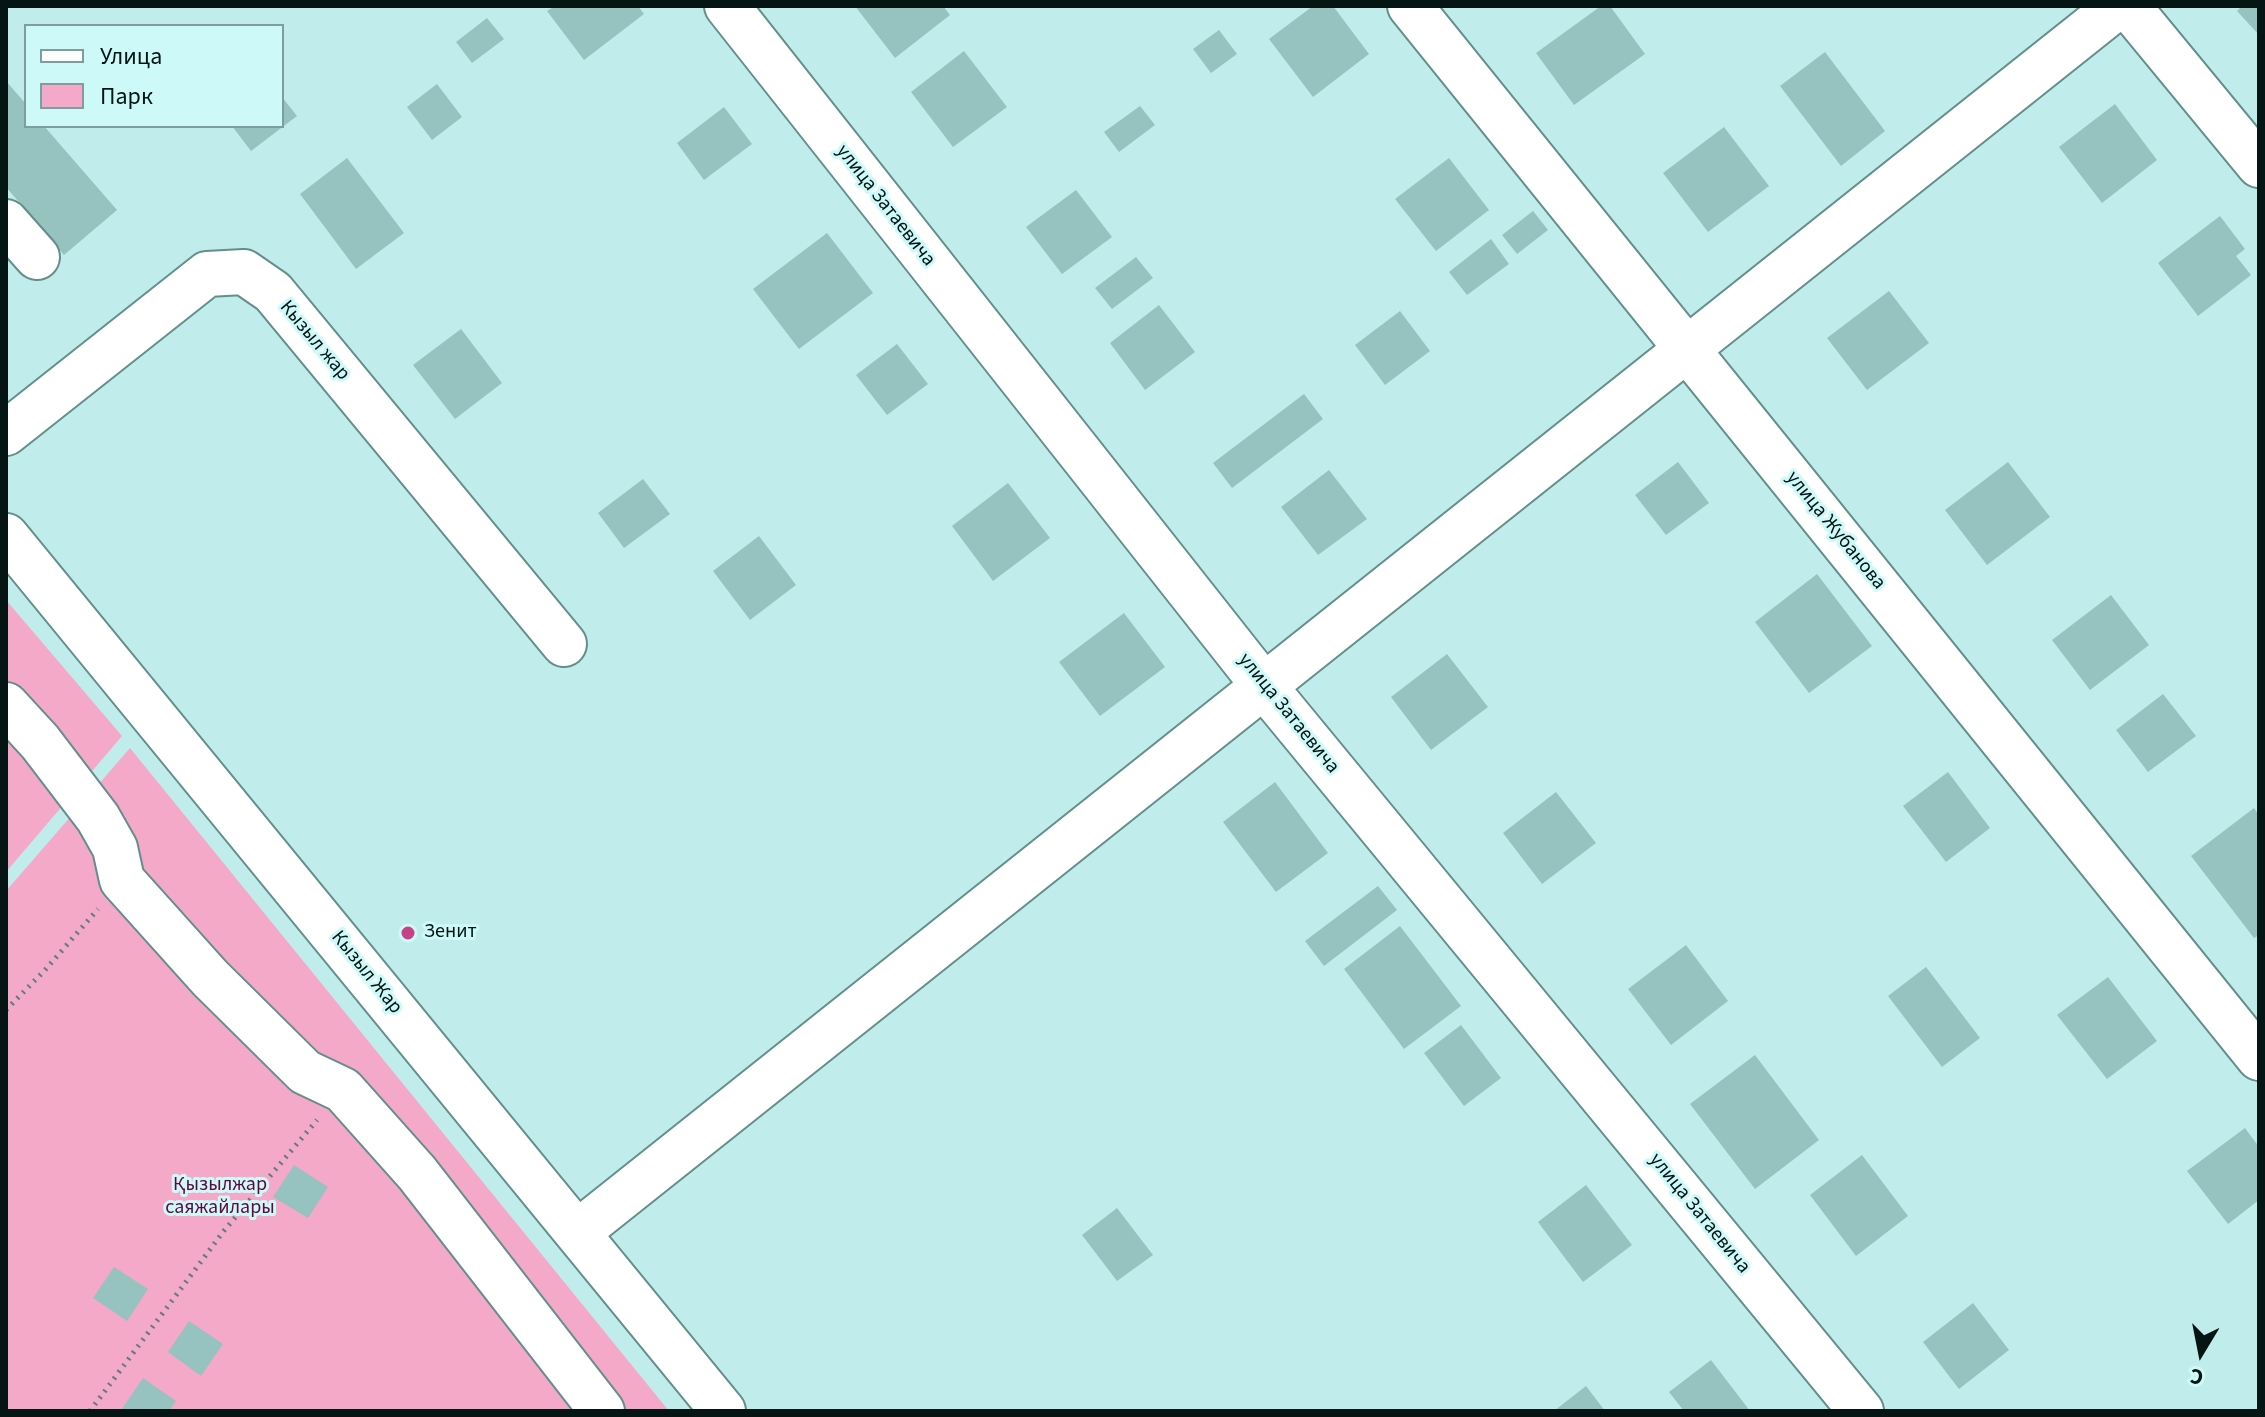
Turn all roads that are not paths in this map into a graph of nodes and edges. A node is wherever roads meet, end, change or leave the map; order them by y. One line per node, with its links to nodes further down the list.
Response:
1 (727, 6): 12 (street, улица Затаевича)
2 (1410, 6): 8 (street, улица Жубанова)
3 (2118, 6): 8 (street)
4 (2128, 6): 5 (street)
5 (2259, 165)
6 (6, 222): 7 (street)
7 (37, 257)
8 (1688, 348): 12 (street); 14 (street, улица Жубанова)
9 (6, 433): 11 (street, Кызыл жар)
10 (6, 536): 15 (street, Кызыл Жар)
11 (564, 644)
12 (1264, 686): 15 (street); 18 (street, улица Затаевича)
13 (6, 705): 16 (street)
14 (2259, 1058)
15 (578, 1232): 17 (street, Кызыл Жар)
16 (602, 1411)
17 (723, 1411)
18 (1861, 1411)

